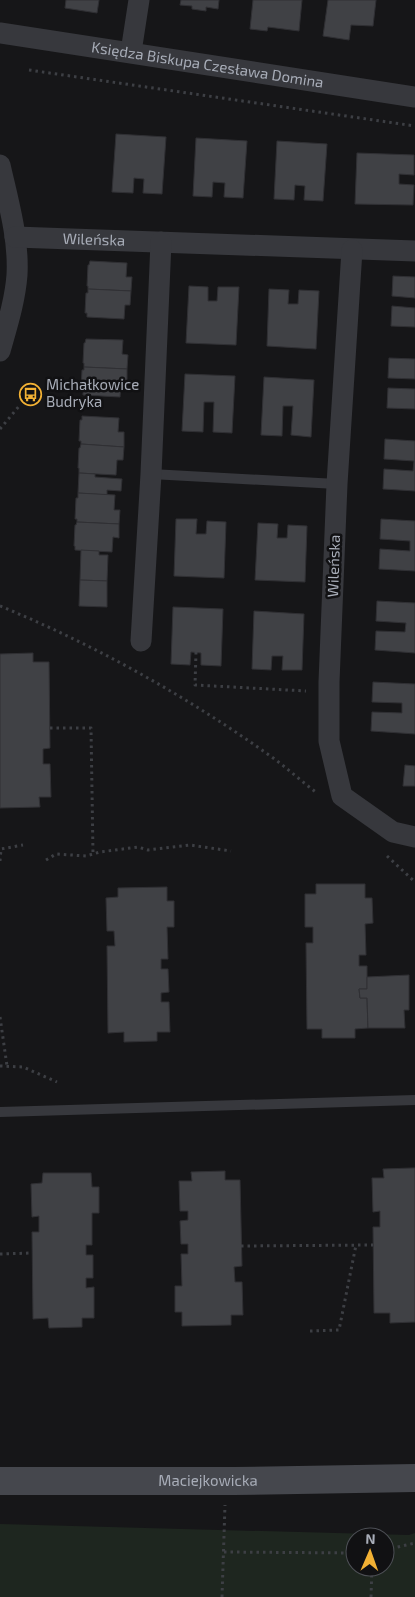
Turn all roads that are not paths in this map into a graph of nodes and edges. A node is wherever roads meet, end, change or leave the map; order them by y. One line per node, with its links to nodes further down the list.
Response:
1 (139, 0): 3 (street)
2 (0, 33): 3 (street, Księdza Biskupa Czesława Domina)
3 (131, 52): 4 (street, Księdza Biskupa Czesława Domina)
4 (415, 97)
5 (0, 165): 6 (street)
6 (15, 237): 7 (street, Wileńska); 10 (street)
7 (161, 242): 8 (street, Wileńska); 11 (street)
8 (352, 250): 9 (street, Wileńska); 12 (street, Wileńska)
9 (415, 251)
10 (0, 350)
11 (151, 474): 12 (lane); 13 (street)
12 (337, 484): 14 (street, Wileńska)
13 (141, 641)
14 (415, 837)
15 (415, 1100): 16 (lane)
16 (0, 1112)
17 (415, 1478): 18 (street, Maciejkowicka)
18 (0, 1481)

